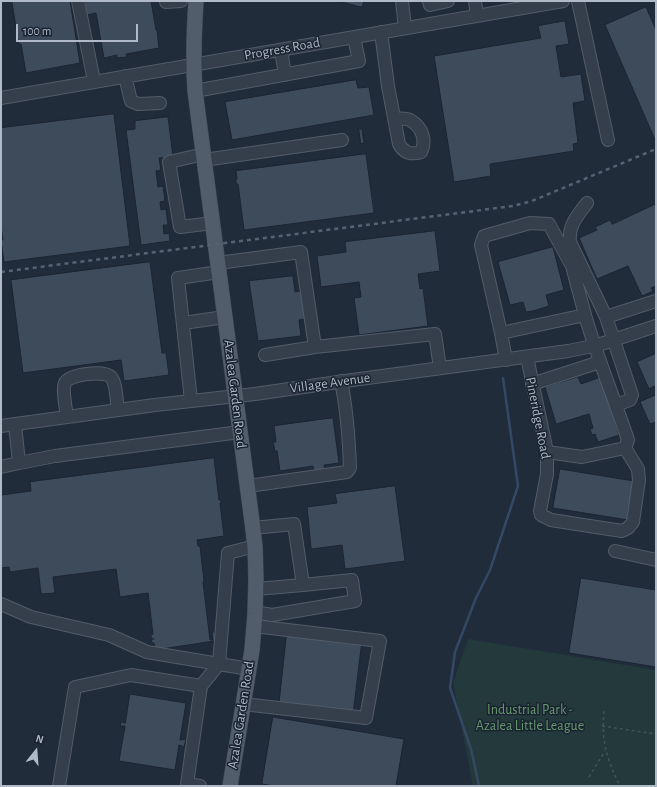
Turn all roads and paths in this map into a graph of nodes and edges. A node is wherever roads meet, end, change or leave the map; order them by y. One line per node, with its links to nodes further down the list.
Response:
1 (78, 1): 19 (street)
2 (166, 1): 3 (street)
3 (181, 1)
4 (196, 1): 16 (main road, Azalea Garden Road)
5 (402, 1): 12 (street)
6 (429, 1): 7 (street)
7 (448, 1)
8 (475, 1): 11 (street)
9 (563, 1): 11 (street, Progress Road)
10 (578, 1): 25 (street)
11 (477, 16): 12 (street, Progress Road)
12 (405, 28): 13 (street, Progress Road)
13 (381, 32): 14 (street, Progress Road); 23 (street)
14 (354, 37): 15 (street, Progress Road); 17 (street)
15 (281, 50): 16 (street, Progress Road); 17 (street)
16 (194, 64): 18 (street, Progress Road); 20 (main road, Azalea Garden Road)
17 (285, 75): 20 (street)
18 (125, 76): 19 (street, Progress Road); 22 (street)
19 (94, 81): 21 (street, Progress Road)
20 (195, 91): 26 (main road, Azalea Garden Road)
21 (1, 98)
22 (160, 103)
23 (394, 118)
24 (342, 140): 26 (street)
25 (608, 140)
26 (204, 157): 28 (main road, Azalea Garden Road); 28 (street)
27 (588, 202): 33 (street)
28 (213, 223): 29 (main road, Azalea Garden Road)
29 (219, 268): 32 (main road, Azalea Garden Road); 34 (street); 39 (street)
30 (656, 301): 33 (street)
31 (585, 315): 36 (street); 36 (street); 38 (street)
32 (226, 317): 34 (street); 47 (main road, Azalea Garden Road)
33 (606, 317): 37 (street)
34 (183, 323): 48 (street)
35 (656, 326): 37 (street, Village Avenue)
36 (501, 333): 42 (street)
37 (614, 339): 38 (street, Village Avenue); 49 (street)
38 (594, 345): 41 (street, Village Avenue); 43 (street)
39 (315, 348): 40 (street); 44 (street)
40 (265, 355)
41 (527, 357): 42 (street, Village Avenue); 46 (street, Pineridge Road)
42 (506, 360): 44 (street, Village Avenue)
43 (600, 362): 46 (street); 49 (street)
44 (440, 368): 45 (street, Village Avenue)
45 (341, 381): 47 (street, Village Avenue); 59 (street)
46 (532, 384): 56 (street, Pineridge Road)
47 (236, 396): 48 (street, Village Avenue); 54 (main road, Azalea Garden Road)
48 (191, 401): 50 (street, Village Avenue)
49 (616, 405): 55 (street)
50 (118, 410): 51 (street, Village Avenue); 51 (street)
51 (67, 416): 52 (street, Village Avenue)
52 (15, 424): 53 (street, Village Avenue); 57 (street)
53 (1, 426)
54 (240, 432): 57 (street); 59 (main road, Azalea Garden Road)
55 (625, 448): 56 (street); 56 (street, Pineridge Road)
56 (546, 452)
57 (19, 463): 58 (street)
58 (1, 467)
59 (248, 486): 60 (main road, Azalea Garden Road)
60 (253, 528): 61 (main road, Azalea Garden Road); 64 (street)
61 (255, 546): 65 (main road, Azalea Garden Road); 68 (street)
62 (615, 552): 63 (street)
63 (656, 560)
64 (303, 585): 65 (street); 67 (street)
65 (256, 589): 67 (main road, Azalea Garden Road)
66 (1, 604): 68 (street)
67 (255, 619): 69 (main road, Azalea Garden Road); 71 (street)
68 (219, 664): 69 (street); 70 (street)
69 (249, 669): 71 (main road, Azalea Garden Road)
70 (201, 686): 77 (street); 78 (street)
71 (243, 704): 80 (main road, Azalea Garden Road)
72 (604, 712): 73 (path)
73 (602, 726): 74 (path); 75 (path)
74 (656, 734)
75 (605, 751): 76 (path); 81 (path)
76 (590, 777)
77 (187, 785): 79 (street)
78 (60, 786)
79 (200, 786)
80 (230, 786)
81 (620, 786)

